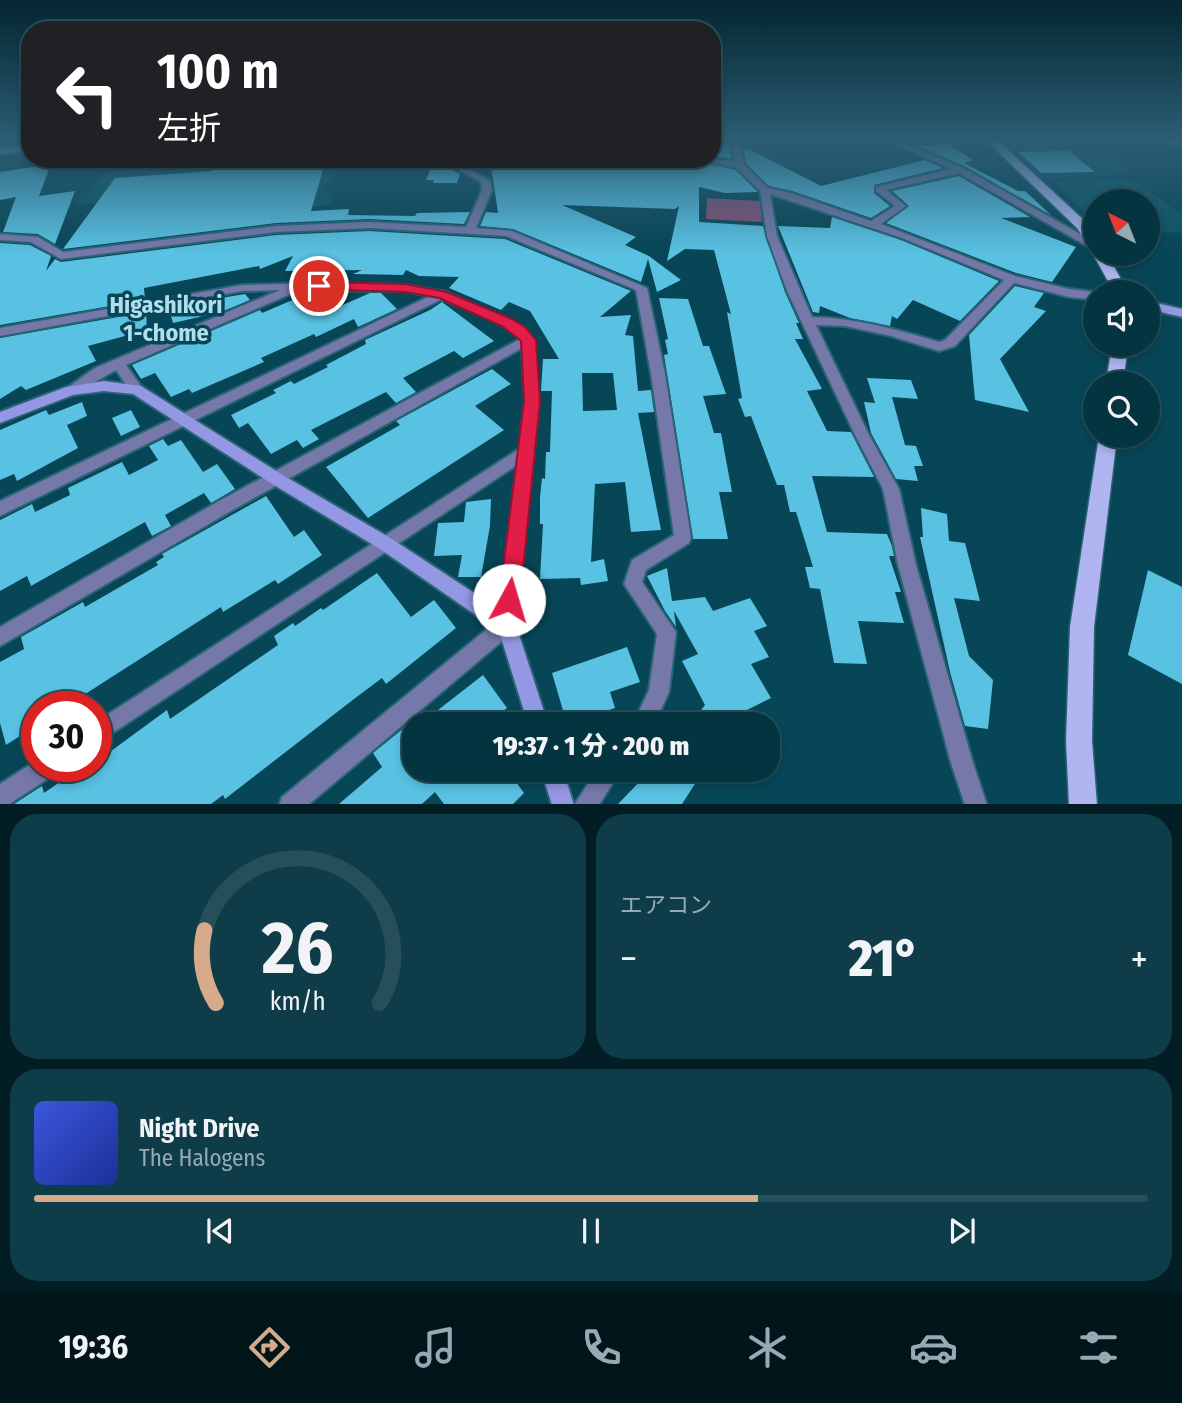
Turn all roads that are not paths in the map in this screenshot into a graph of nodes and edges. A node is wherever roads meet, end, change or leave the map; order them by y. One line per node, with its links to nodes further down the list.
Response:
1 (478, 178): 9 (street)
2 (752, 178): 6 (street)
3 (928, 178): 7 (street)
4 (973, 178): 11 (street)
5 (1031, 178): 8 (main road)
6 (765, 190): 7 (street); 18 (street)
7 (873, 224): 12 (street)
8 (1083, 228)
9 (469, 232): 10 (street); 34 (street)
10 (0, 237)
11 (1083, 240)
12 (1011, 279): 15 (street); 18 (street)
13 (296, 287): 14 (street); 19 (street); 21 (street)
14 (442, 295): 20 (street); 25 (street)
15 (1083, 295)
16 (1160, 308): 17 (street)
17 (1182, 313)
18 (808, 321): 43 (street)
19 (0, 332)
20 (528, 340): 27 (street); 28 (street)
21 (118, 363): 22 (street); 23 (street)
22 (136, 389): 23 (street); 25 (street)
23 (71, 390): 24 (street)
24 (0, 418)
25 (186, 420): 28 (street); 29 (street)
26 (1106, 448): 44 (main road)
27 (524, 453): 30 (street); 31 (street)
28 (275, 478): 30 (street); 32 (street)
29 (0, 509)
30 (386, 544): 31 (street); 35 (street)
31 (507, 625): 33 (street); 40 (street)
32 (0, 638)
33 (534, 712)
34 (649, 712)
35 (112, 724)
36 (23, 782): 39 (street)
37 (556, 782): 41 (street)
38 (602, 782): 42 (street)
39 (0, 797)
40 (290, 804)
41 (563, 804)
42 (586, 804)
43 (976, 804)
44 (1083, 804)

